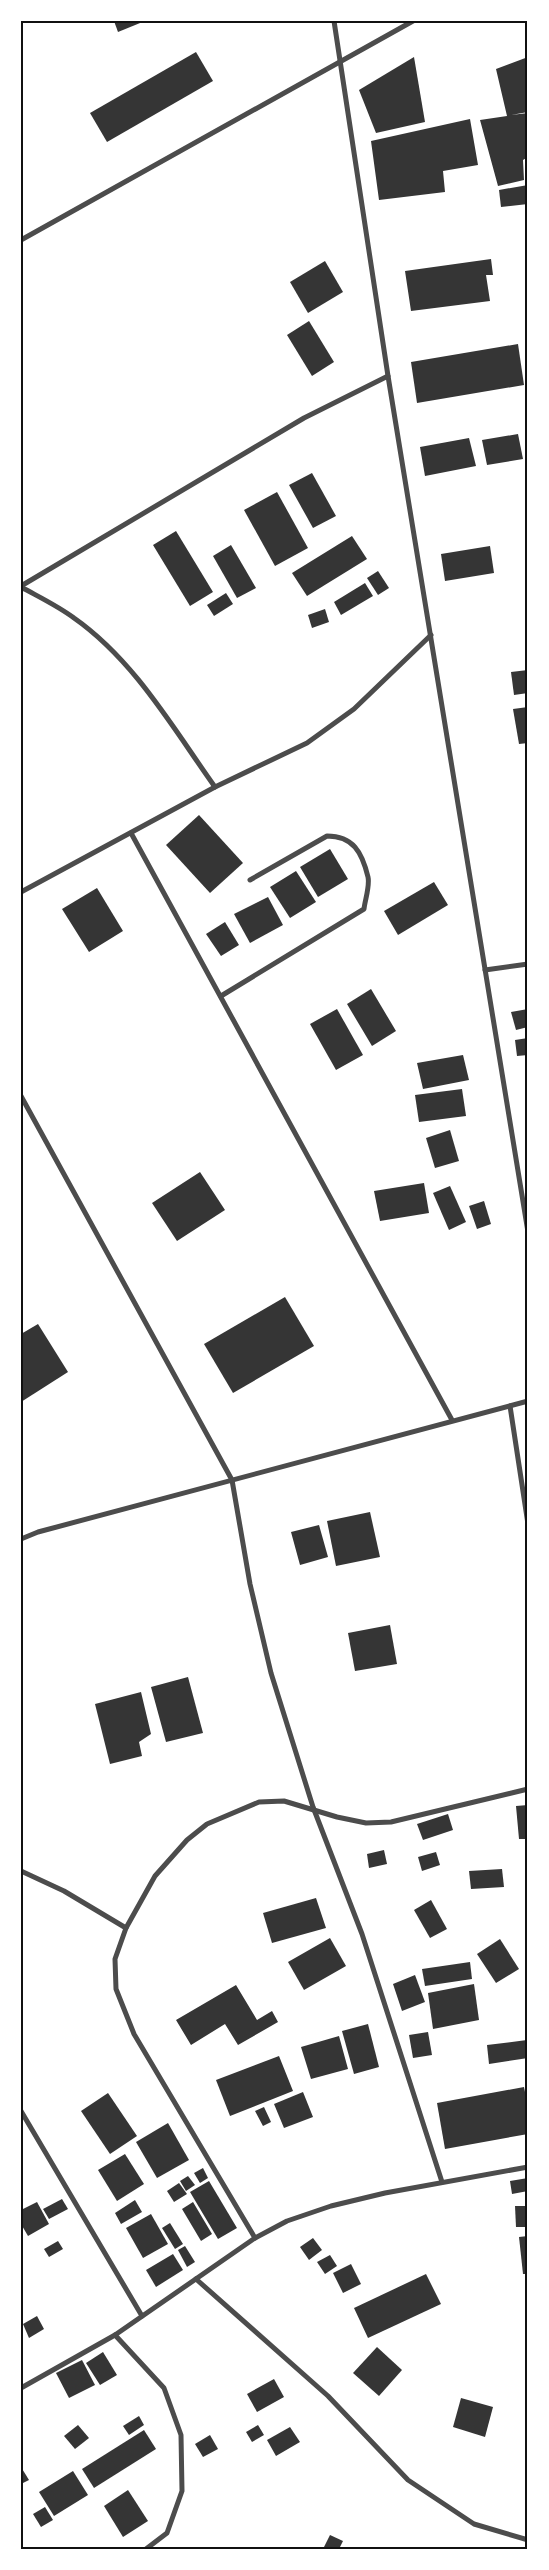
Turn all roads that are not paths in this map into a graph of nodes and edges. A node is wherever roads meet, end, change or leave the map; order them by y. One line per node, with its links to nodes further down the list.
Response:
1 (334, 21): 3 (street)
2 (413, 21): 3 (street)
3 (339, 62): 4 (street); 5 (street)
4 (21, 240)
5 (388, 376): 6 (street); 7 (street)
6 (21, 586): 8 (street)
7 (431, 635): 8 (street); 13 (street)
8 (215, 787): 9 (street)
9 (131, 833): 11 (street); 14 (street)
10 (250, 880): 14 (street)
11 (21, 892)
12 (528, 964): 13 (street)
13 (485, 970): 16 (street)
14 (220, 996): 19 (street)
15 (21, 1096): 20 (street)
16 (528, 1232)
17 (528, 1401): 18 (street)
18 (510, 1406): 19 (street); 21 (street)
19 (452, 1420): 20 (street)
20 (232, 1480): 22 (street); 24 (street)
21 (528, 1524)
22 (21, 1539)
23 (528, 1789): 24 (street)
24 (313, 1808): 26 (street); 29 (street)
25 (21, 1871): 26 (street)
26 (126, 1928): 30 (street)
27 (21, 2111): 32 (street)
28 (528, 2167): 29 (street)
29 (442, 2182): 30 (street)
30 (255, 2238): 31 (street)
31 (196, 2279): 32 (street); 35 (street)
32 (142, 2316): 33 (street)
33 (115, 2335): 34 (street); 36 (street)
34 (21, 2388)
35 (528, 2540)
36 (146, 2549)

